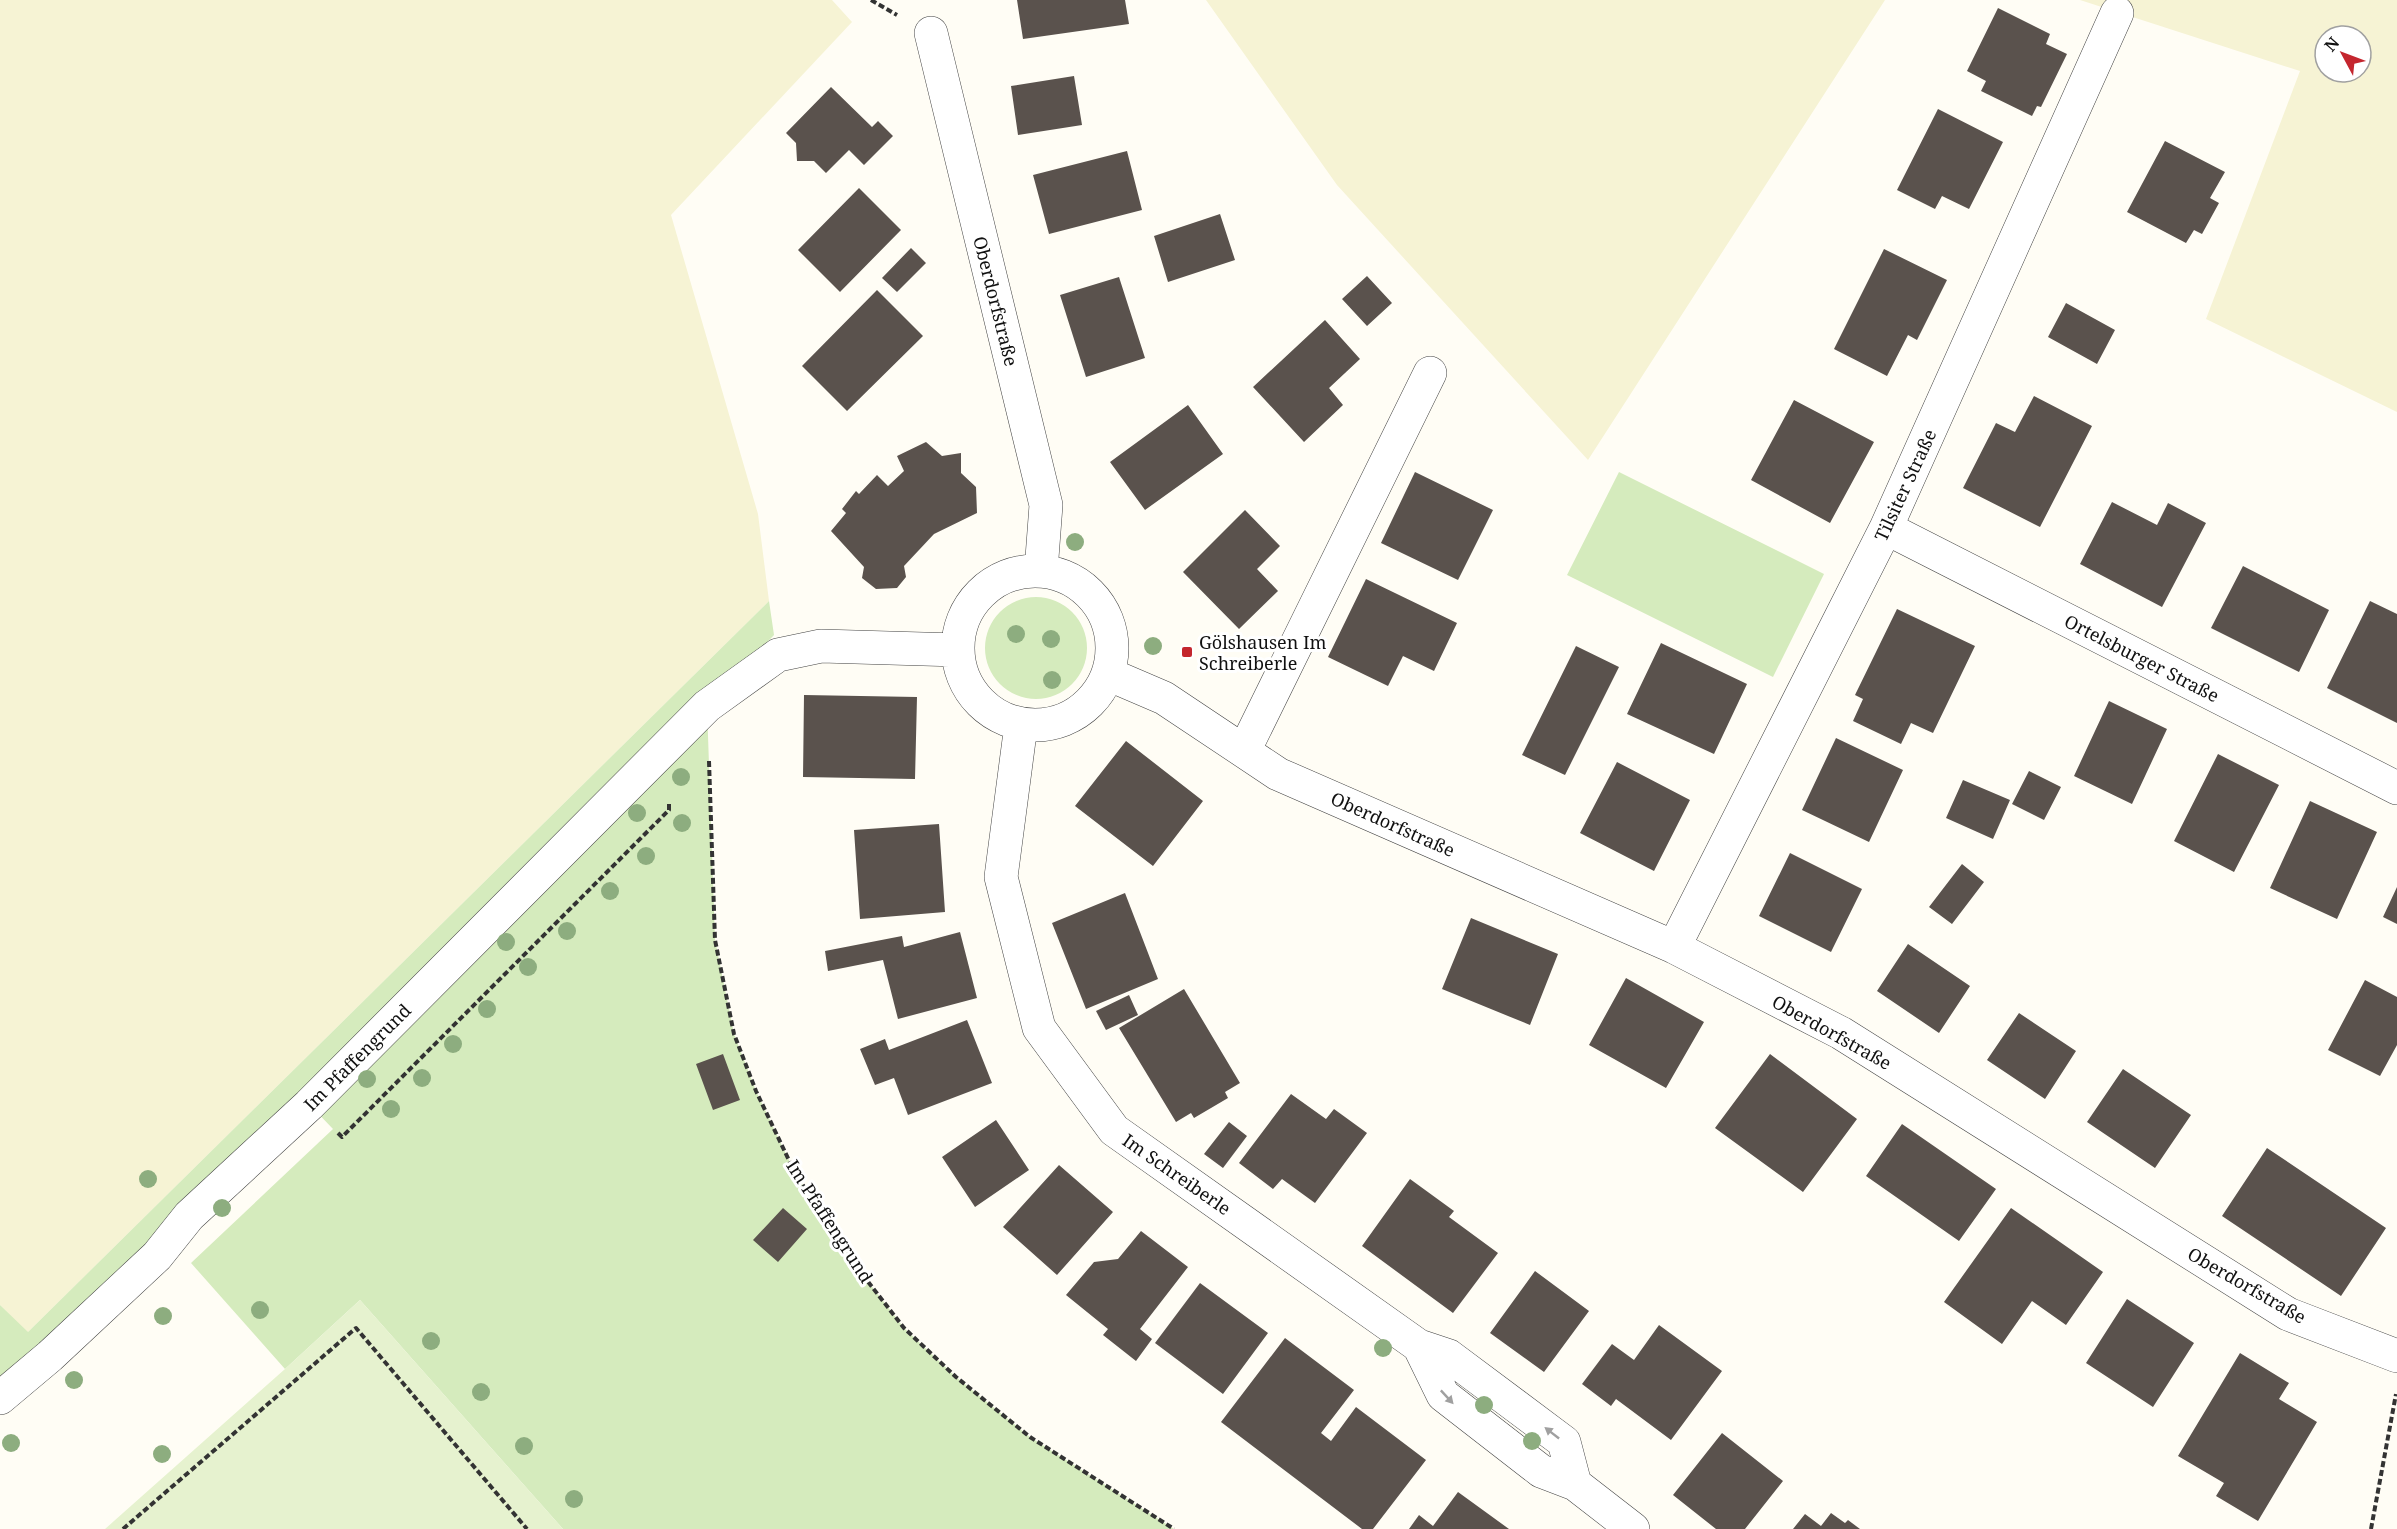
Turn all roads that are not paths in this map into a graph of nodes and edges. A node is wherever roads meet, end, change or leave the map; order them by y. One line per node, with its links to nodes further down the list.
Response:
1 (2117, 13): 4 (street, Tilsiter Straße)
2 (931, 33): 5 (street, Oberdorfstraße)
3 (1430, 373): 9 (street)
4 (1886, 528): 10 (street, Ortelsburger Straße); 11 (street, Tilsiter Straße)
5 (1041, 571): 6 (street); 7 (street)
6 (958, 650): 8 (street); 13 (street, Im Pfaffengrund)
7 (1108, 674): 8 (street); 9 (street, Oberdorfstraße)
8 (1021, 724): 14 (street, Im Schreiberle)
9 (1244, 751): 11 (street, Oberdorfstraße)
10 (2397, 788)
11 (1674, 947): 12 (street, Oberdorfstraße)
12 (2397, 1356)
13 (0, 1398)
14 (1633, 1529)

